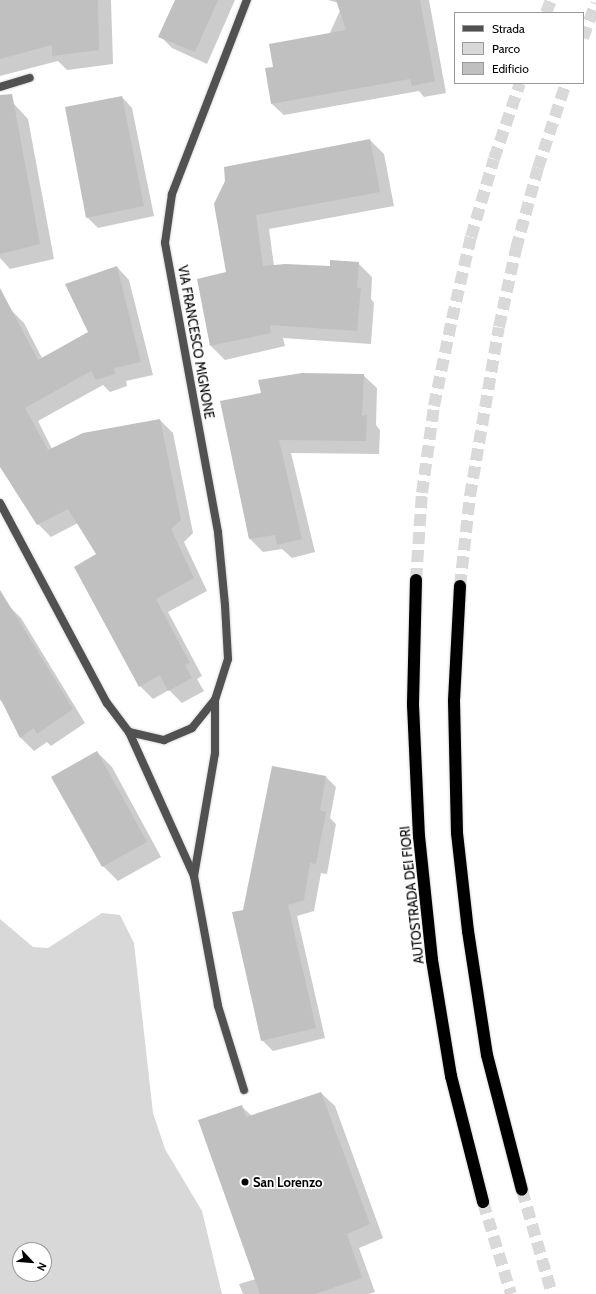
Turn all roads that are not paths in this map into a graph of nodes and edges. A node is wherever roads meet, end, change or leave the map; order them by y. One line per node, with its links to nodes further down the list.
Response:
1 (247, 0): 7 (street, VIA FRANCESCO MIGNONE)
2 (30, 78): 3 (street)
3 (0, 87)
4 (0, 503): 8 (street, VIA FRANCESCO MIGNONE)
5 (416, 580): 12 (highway, AUTOSTRADA DEI FIORI)
6 (460, 586): 11 (highway)
7 (215, 700): 8 (street, VIA FRANCESCO MIGNONE); 9 (street, VIA FRANCESCO MIGNONE)
8 (130, 732): 9 (street, VIA FRANCESCO MIGNONE)
9 (194, 876): 10 (street, VIA FRANCESCO MIGNONE)
10 (244, 1090)
11 (522, 1190)
12 (483, 1202)

